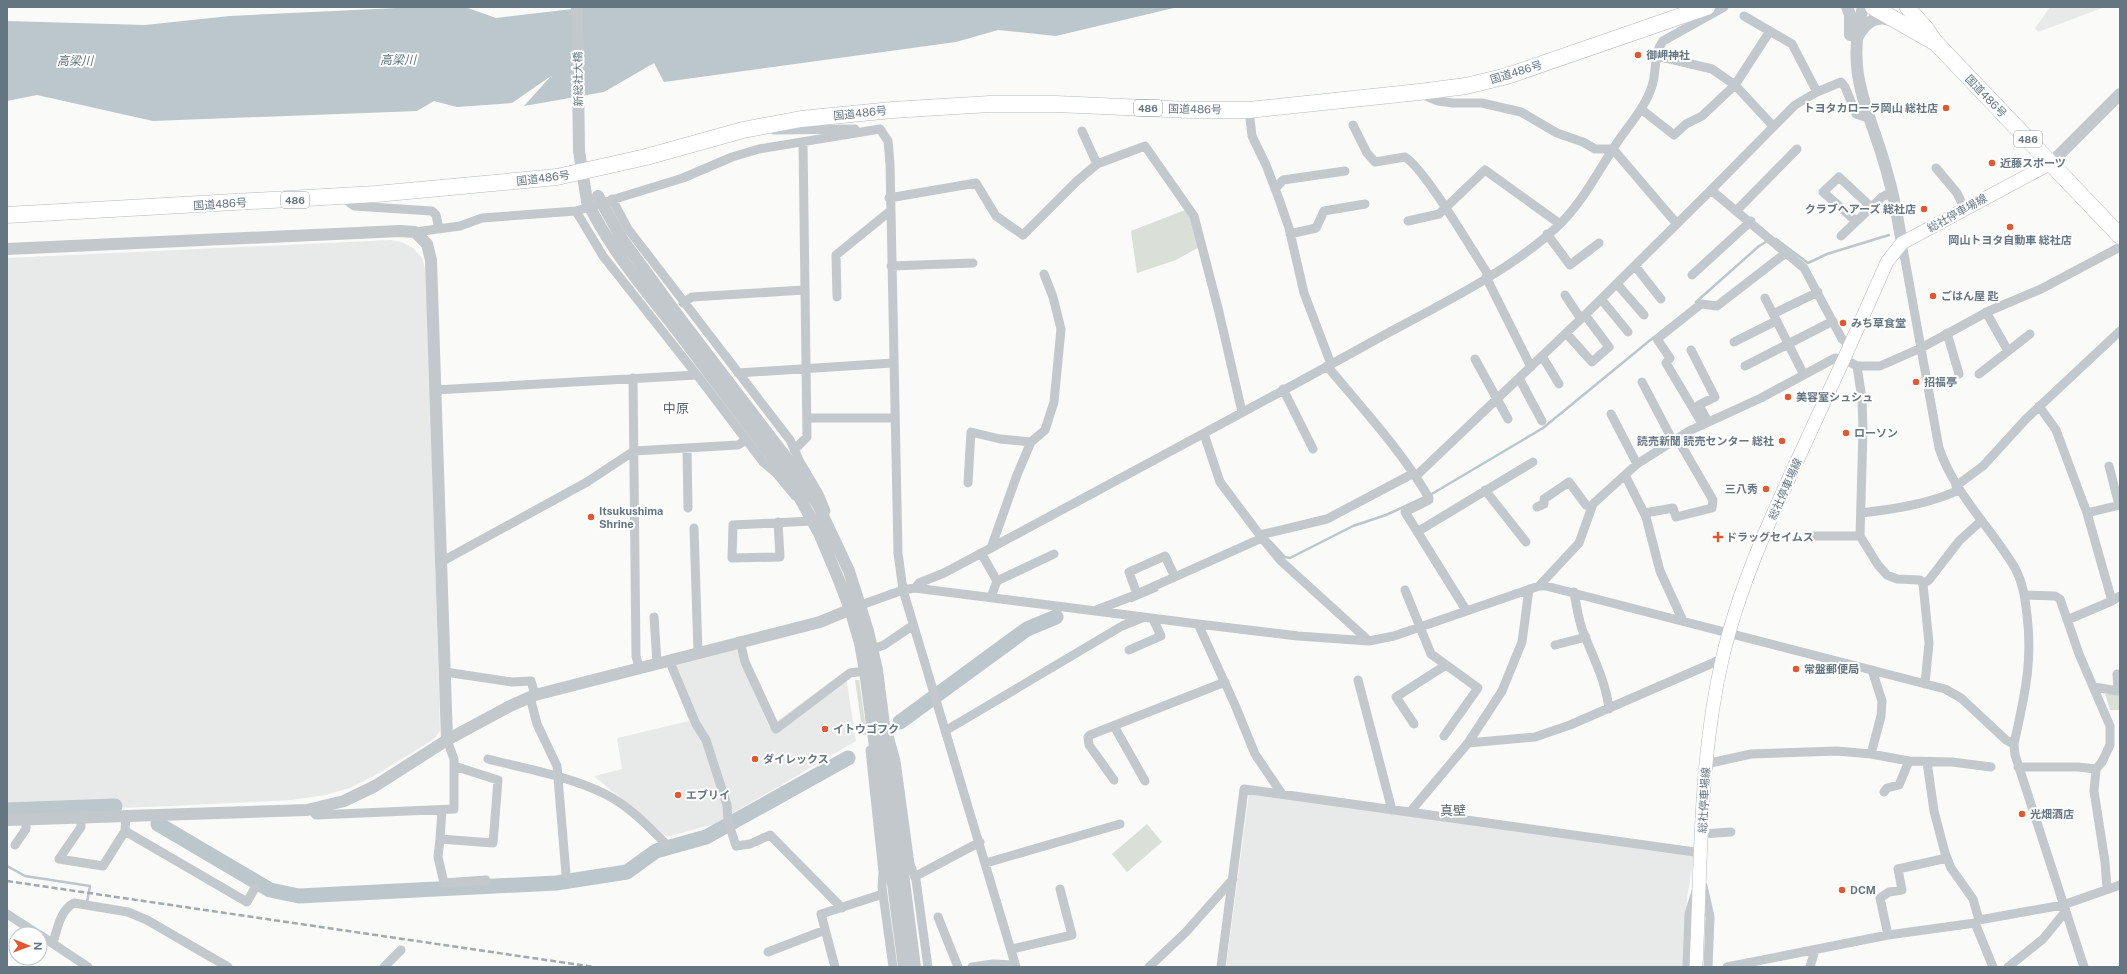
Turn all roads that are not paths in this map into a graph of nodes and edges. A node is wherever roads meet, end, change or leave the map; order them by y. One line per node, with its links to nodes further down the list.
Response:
1 (577, 7): 34 (street, 新総社大橋)
2 (1707, 7): 16 (highway, 国道486号 / 486)
3 (1724, 7): 13 (street)
4 (1847, 7): 14 (street)
5 (1863, 7): 11 (street)
6 (1874, 7): 9 (highway, 国道486号 / 486)
7 (1907, 7): 12 (main road)
8 (1744, 16): 10 (street)
9 (1907, 25): 11 (street); 12 (highway, 国道486号 / 486)
10 (1770, 31): 15 (street); 17 (street)
11 (1857, 37): 14 (street)
12 (1936, 43): 30 (highway, 国道486号 / 486)
13 (1657, 56): 15 (street); 19 (street)
14 (1856, 62): 21 (street)
15 (1735, 85): 19 (street); 23 (street)
16 (1419, 92): 20 (highway, 国道486号 / 486); 28 (street)
17 (1817, 92): 21 (street); 23 (street)
18 (2120, 94): 30 (street)
19 (1641, 109): 28 (street)
20 (1249, 110): 25 (highway, 国道486号 / 486); 35 (street)
21 (1868, 118): 37 (street)
22 (1353, 125): 43 (street)
23 (1773, 126): 36 (street)
24 (880, 129): 25 (street); 27 (street); 39 (street)
25 (743, 130): 34 (highway, 国道486号 / 486)
26 (1082, 131): 31 (street)
27 (803, 142): 40 (street); 72 (street)
28 (1613, 149): 52 (street); 53 (street)
29 (1797, 149): 45 (street)
30 (2051, 162): 44 (main road, 総社停車場線); 59 (highway, 国道486号 / 486)
31 (1097, 164): 39 (street); 119 (street)
32 (1936, 168): 44 (street)
33 (1345, 171): 35 (street)
34 (581, 173): 38 (highway, 国道486号 / 486); 85 (street, bridge); 85 (street, 新総社大橋, bridge)
35 (1275, 189): 56 (street)
36 (1711, 190): 45 (street); 53 (street)
37 (1892, 192): 42 (street); 61 (street)
38 (342, 197): 48 (highway, 国道486号 / 486); 54 (street)
39 (889, 198): 47 (street)
40 (612, 199): 46 (street); 79 (street)
41 (1365, 204): 56 (street)
42 (1871, 207): 50 (street); 50 (street)
43 (1445, 208): 49 (street); 52 (street); 70 (street)
44 (1964, 208): 61 (main road, 総社停車場線)
45 (1737, 210): 51 (street)
46 (576, 211): 54 (street); 109 (street)
47 (889, 212): 66 (street); 75 (street)
48 (7, 215)
49 (1408, 221)
50 (1856, 221): 58 (street)
51 (1751, 222): 64 (street); 69 (street)
52 (1560, 224): 57 (street)
53 (1677, 224): 67 (street)
54 (439, 228): 55 (street)
55 (415, 232): 63 (street); 116 (street)
56 (1290, 234): 101 (street)
57 (1547, 234): 60 (street); 70 (street)
58 (1841, 236)
59 (2120, 236)
60 (1599, 243)
61 (1902, 243): 93 (main road, 総社停車場線); 94 (street)
62 (2120, 247): 80 (street)
63 (7, 250)
64 (1787, 252): 73 (street); 125 (street)
65 (973, 263): 66 (street)
66 (891, 266): 100 (street)
67 (1635, 266): 71 (street); 78 (street)
68 (1044, 274): 129 (street)
69 (1692, 275)
70 (1487, 277): 101 (street); 104 (street)
71 (1617, 284): 77 (street); 81 (street)
72 (804, 290): 79 (street); 105 (street)
73 (1818, 292): 83 (street); 84 (street)
74 (1565, 295): 82 (street)
75 (837, 297)
76 (1765, 298): 83 (street)
77 (1601, 299): 82 (street); 87 (street)
78 (1661, 299)
79 (684, 303): 106 (street)
80 (1986, 312): 89 (street); 96 (street)
81 (1644, 315)
82 (1583, 317): 88 (street); 88 (street)
83 (1775, 317): 91 (street); 92 (street)
84 (1833, 321): 92 (street); 93 (street)
85 (678, 324): 143 (street); 153 (street)
86 (2120, 331): 118 (street)
87 (1628, 332)
88 (1566, 333): 97 (street)
89 (1948, 333): 94 (street); 107 (street)
90 (2030, 334): 96 (street)
91 (1734, 342)
92 (1788, 344): 102 (street); 110 (street)
93 (1851, 345): 99 (main road, 総社停車場線)
94 (1921, 348): 103 (street); 140 (street)
95 (1691, 350): 125 (street)
96 (2008, 351): 108 (street)
97 (1542, 356): 104 (street); 114 (street)
98 (1475, 359): 117 (street)
99 (1844, 359): 103 (street); 110 (street); 190 (main road, 総社停車場線)
100 (894, 363): 105 (street); 122 (street)
101 (1329, 365): 115 (street); 137 (street)
102 (1744, 366)
103 (1857, 366): 148 (street)
104 (1531, 367): 112 (street)
105 (806, 368): 106 (street); 121 (street)
106 (738, 373): 132 (street)
107 (1959, 374)
108 (1979, 374)
109 (698, 375): 111 (street); 127 (street)
110 (1804, 375): 125 (street)
111 (633, 378): 116 (street); 133 (street)
112 (1519, 378): 117 (street); 124 (street)
113 (1642, 382): 128 (street)
114 (1559, 384)
115 (1284, 389): 119 (street); 131 (street)
116 (435, 390): 163 (street)
117 (1497, 399): 123 (street); 137 (street)
118 (2039, 406): 140 (street); 149 (street)
119 (1242, 412): 126 (street)
120 (1611, 414): 135 (street)
121 (807, 418): 122 (street); 132 (street)
122 (895, 418): 170 (street)
123 (1508, 419)
124 (1542, 421)
125 (1706, 423): 128 (street)
126 (1204, 434): 156 (street); 160 (street)
127 (746, 440): 130 (street); 143 (street)
128 (1675, 440): 135 (street); 147 (street)
129 (1031, 442): 139 (street); 160 (street)
130 (687, 448): 133 (street); 146 (street)
131 (1313, 449)
132 (794, 450): 153 (street)
133 (634, 451): 163 (street); 201 (street)
134 (1533, 462): 141 (street)
135 (1637, 464): 138 (street)
136 (2109, 466): 142 (street)
137 (1415, 475): 155 (street); 156 (street)
138 (1625, 475): 145 (street); 147 (street)
139 (968, 483)
140 (1957, 488): 148 (street); 151 (street)
141 (1485, 490): 155 (street); 159 (street)
142 (2119, 505): 149 (street)
143 (805, 507): 150 (street)
144 (1537, 507): 145 (street)
145 (1592, 507): 167 (street)
146 (688, 508)
147 (1645, 513): 186 (street)
148 (1861, 513): 158 (street)
149 (2087, 513): 178 (street)
150 (813, 521): 152 (street); 179 (street)
151 (1981, 521): 166 (street); 175 (street)
152 (778, 522): 152 (street)
153 (828, 526): 179 (street)
154 (694, 528): 197 (street)
155 (1417, 532): 180 (street)
156 (1261, 536): 164 (street); 193 (street)
157 (1813, 536): 158 (street)
158 (1860, 536): 166 (street)
159 (1526, 542)
160 (991, 548): 161 (street)
161 (981, 553): 165 (street); 168 (street)
162 (1054, 554): 165 (street)
163 (441, 562): 204 (street)
164 (1175, 577): 174 (street); 174 (street)
165 (997, 581): 177 (street)
166 (1923, 584): 208 (street)
167 (1539, 586): 169 (street); 172 (street)
168 (915, 588): 170 (street); 177 (street)
169 (1529, 589): 180 (street); 218 (street)
170 (902, 590): 179 (street); 188 (street)
171 (1405, 590): 189 (street)
172 (1574, 592): 186 (street); 191 (street)
173 (2120, 592): 176 (street)
174 (1137, 594): 181 (street)
175 (2025, 595): 185 (street); 219 (street)
176 (2120, 596): 178 (street)
177 (991, 597): 181 (street)
178 (2112, 601): 185 (street)
179 (855, 607): 192 (street); 195 (street); 203 (street)
180 (1466, 610): 189 (street)
181 (1094, 611): 183 (street)
182 (654, 618): 199 (street)
183 (1142, 618): 184 (street); 215 (street)
184 (1153, 619): 187 (street); 196 (street)
185 (2067, 620): 209 (street)
186 (1683, 621): 190 (street)
187 (1198, 624): 193 (street); 207 (street)
188 (912, 626): 195 (street); 215 (street)
189 (1421, 626): 193 (street); 200 (street)
190 (1729, 633): 198 (main road, 総社停車場線); 202 (street)
191 (1586, 637): 194 (street); 211 (street)
192 (740, 641): 197 (street); 203 (street)
193 (1369, 641)
194 (1555, 645)
195 (873, 649): 212 (street)
196 (1129, 650)
197 (698, 653): 199 (street)
198 (1722, 659): 211 (street); 224 (main road, 総社停車場線)
199 (663, 662): 201 (street); 263 (street)
200 (1446, 665): 213 (street); 216 (street)
201 (639, 668): 210 (street)
202 (1872, 670): 208 (street); 220 (street)
203 (865, 671): 212 (street)
204 (445, 672): 210 (street); 217 (street)
205 (2120, 674): 209 (street)
206 (1358, 680): 236 (street)
207 (1225, 682): 214 (street); 233 (street)
208 (1925, 684): 219 (street)
209 (2094, 687): 228 (street)
210 (533, 696): 217 (street); 229 (street)
211 (1609, 709): 218 (street)
212 (878, 723): 254 (street); 262 (street); 283 (street); 284 (street)
213 (1414, 724)
214 (1114, 726): 230 (street); 231 (street)
215 (945, 731): 247 (street)
216 (1444, 736)
217 (447, 740): 225 (street); 234 (street)
218 (1468, 743): 237 (street)
219 (2014, 744): 227 (street)
220 (1871, 754): 222 (street); 224 (street)
221 (488, 759): 229 (street)
222 (1909, 761): 223 (street); 232 (street)
223 (1927, 762): 226 (street); 251 (street)
224 (1706, 764): 245 (main road, 総社停車場線)
225 (454, 766): 235 (street); 246 (street)
226 (1991, 767)
227 (2018, 767): 228 (street); 264 (street)
228 (2096, 769): 261 (street)
229 (558, 777): 248 (street); 253 (street)
230 (1114, 780)
231 (1145, 781)
232 (1884, 792)
233 (1282, 794): 236 (street); 256 (street)
234 (311, 809): 235 (street); 238 (street)
235 (442, 810): 246 (street)
236 (1392, 810): 237 (street)
237 (1410, 812): 250 (street)
238 (126, 817): 239 (street); 243 (street)
239 (81, 818): 240 (street); 243 (street)
240 (26, 819): 241 (street); 249 (street)
241 (7, 820)
242 (1120, 824): 252 (street)
243 (125, 831): 259 (street)
244 (1730, 832): 245 (street)
245 (1702, 834): 250 (main road, 総社停車場線)
246 (440, 840): 257 (street)
247 (980, 842): 252 (street); 254 (street)
248 (666, 844)
249 (15, 845)
250 (1702, 853): 255 (main road, 総社停車場線)
251 (1947, 858): 267 (street); 270 (street)
252 (986, 863): 273 (street)
253 (566, 874)
254 (916, 876): 285 (street)
255 (1701, 877): 290 (street); 291 (main road, 総社停車場線); 292 (street)
256 (1233, 879): 288 (street); 289 (street)
257 (486, 880)
258 (2120, 884): 261 (street)
259 (255, 888)
260 (1060, 889): 273 (street)
261 (2107, 889): 264 (street)
262 (883, 894): 263 (street); 282 (street)
263 (842, 908): 269 (street)
264 (2064, 908): 267 (street); 296 (street); 297 (street)
265 (7, 914): 268 (street)
266 (938, 917): 286 (street)
267 (1977, 922): 270 (street); 295 (street)
268 (25, 926)
269 (825, 930): 276 (street); 281 (street)
270 (1888, 935): 275 (street)
271 (48, 940): 272 (street)
272 (53, 943): 278 (street); 279 (street)
273 (1012, 949): 277 (street)
274 (401, 950): 280 (street)
275 (1815, 950): 293 (street); 294 (street)
276 (768, 952)
277 (1016, 966): 287 (street)
278 (88, 967)
279 (228, 967)
280 (384, 967)
281 (835, 967)
282 (893, 967)
283 (904, 967)
284 (915, 967)
285 (928, 967)
286 (958, 967)
287 (972, 967)
288 (1149, 967)
289 (1221, 967)
290 (1687, 967)
291 (1696, 967)
292 (1708, 967)
293 (1727, 967)
294 (1810, 967)
295 (1993, 967)
296 (2008, 967)
297 (2084, 967)

